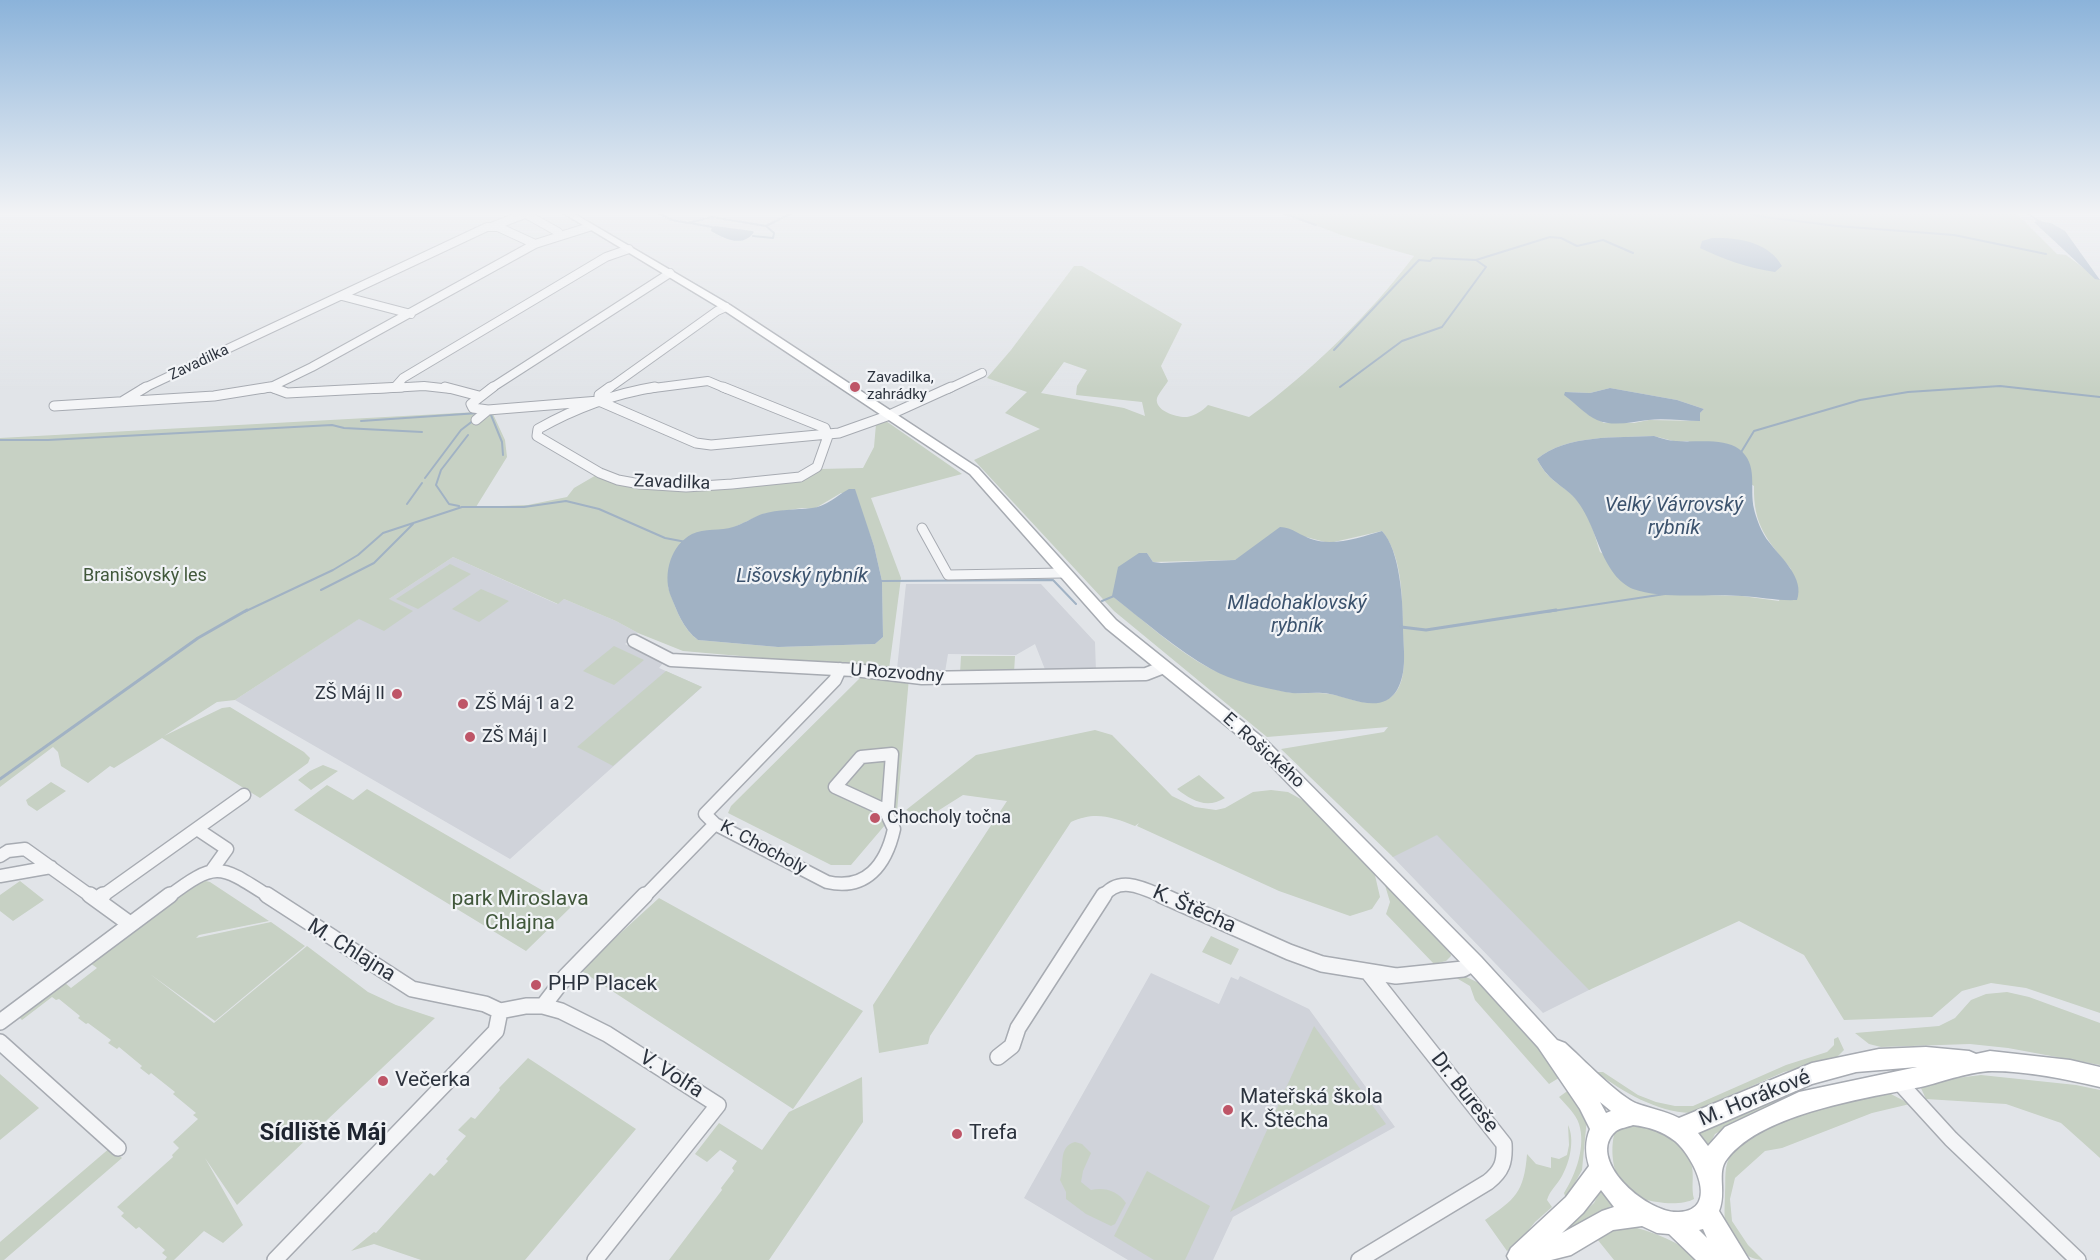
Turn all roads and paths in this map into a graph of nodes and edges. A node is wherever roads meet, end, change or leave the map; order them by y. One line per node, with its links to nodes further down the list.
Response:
1 (392, 272): 5 (street, Zavadilka)
2 (486, 272): 7 (street, Zavadilka)
3 (581, 272): 10 (street)
4 (670, 273): 6 (street); 11 (street)
5 (342, 296): 7 (street); 12 (street, Zavadilka)
6 (726, 307): 13 (street, Zavadilka); 16 (street)
7 (411, 314): 9 (street, Zavadilka)
8 (982, 373): 16 (street, Zavadilka)
9 (271, 387): 10 (street, Zavadilka); 12 (street, Zavadilka)
10 (396, 387): 11 (street, Zavadilka)
11 (479, 396): 15 (street)
12 (123, 401): 14 (street, Zavadilka)
13 (598, 401): 15 (street, Zavadilka); 18 (street, Zavadilka); 18 (street, Zavadilka); 18 (street, Zavadilka)
14 (54, 406)
15 (488, 410): 17 (street)
16 (891, 414): 18 (street, Zavadilka); 20 (street, E. Rošického)
17 (476, 420)
18 (828, 436)
19 (922, 528): 20 (street)
20 (1063, 573): 22 (street, E. Rošického)
21 (634, 641): 23 (street, U Rozvodny)
22 (1164, 667): 23 (street, U Rozvodny); 34 (street, E. Rošického)
23 (840, 669): 26 (street, K. Chocholy)
24 (244, 795): 27 (street)
25 (885, 810): 25 (street, K. Chocholy); 26 (street, K. Chocholy)
26 (715, 824): 36 (street)
27 (197, 829): 30 (street); 32 (street)
28 (0, 856): 29 (street)
29 (51, 867): 31 (street); 32 (street)
30 (212, 870): 33 (street); 37 (street, M. Chlajna)
31 (0, 876)
32 (98, 900): 33 (street)
33 (130, 924): 38 (street)
34 (1474, 963): 35 (street, K. Štěcha); 39 (street, E. Rošického)
35 (1368, 972): 41 (street, K. Štěcha); 57 (street, Dr. Bureše)
36 (543, 1006): 37 (street, V. Volfa); 56 (street, V. Volfa)
37 (500, 1011): 55 (street)
38 (0, 1022)
39 (1545, 1040): 45 (street, E. Rošického); 46 (street, E. Rošického)
40 (0, 1042): 48 (street)
41 (998, 1058)
42 (1975, 1062): 43 (street, M. Horákové); 44 (street, M. Horákové); 47 (street, M. Horákové)
43 (2100, 1077)
44 (1896, 1080): 50 (street, M. Horákové); 60 (street)
45 (1633, 1114): 46 (street); 47 (street)
46 (1602, 1129): 49 (street)
47 (1677, 1129): 50 (street)
48 (118, 1148)
49 (1600, 1169): 52 (street); 54 (street)
50 (1710, 1172): 51 (street)
51 (1706, 1211): 53 (street); 59 (street)
52 (1641, 1215): 53 (street); 54 (street)
53 (1676, 1225): 58 (street)
54 (1516, 1258)
55 (274, 1260)
56 (595, 1260)
57 (1359, 1260)
58 (1714, 1260)
59 (1737, 1260)
60 (2078, 1260)

